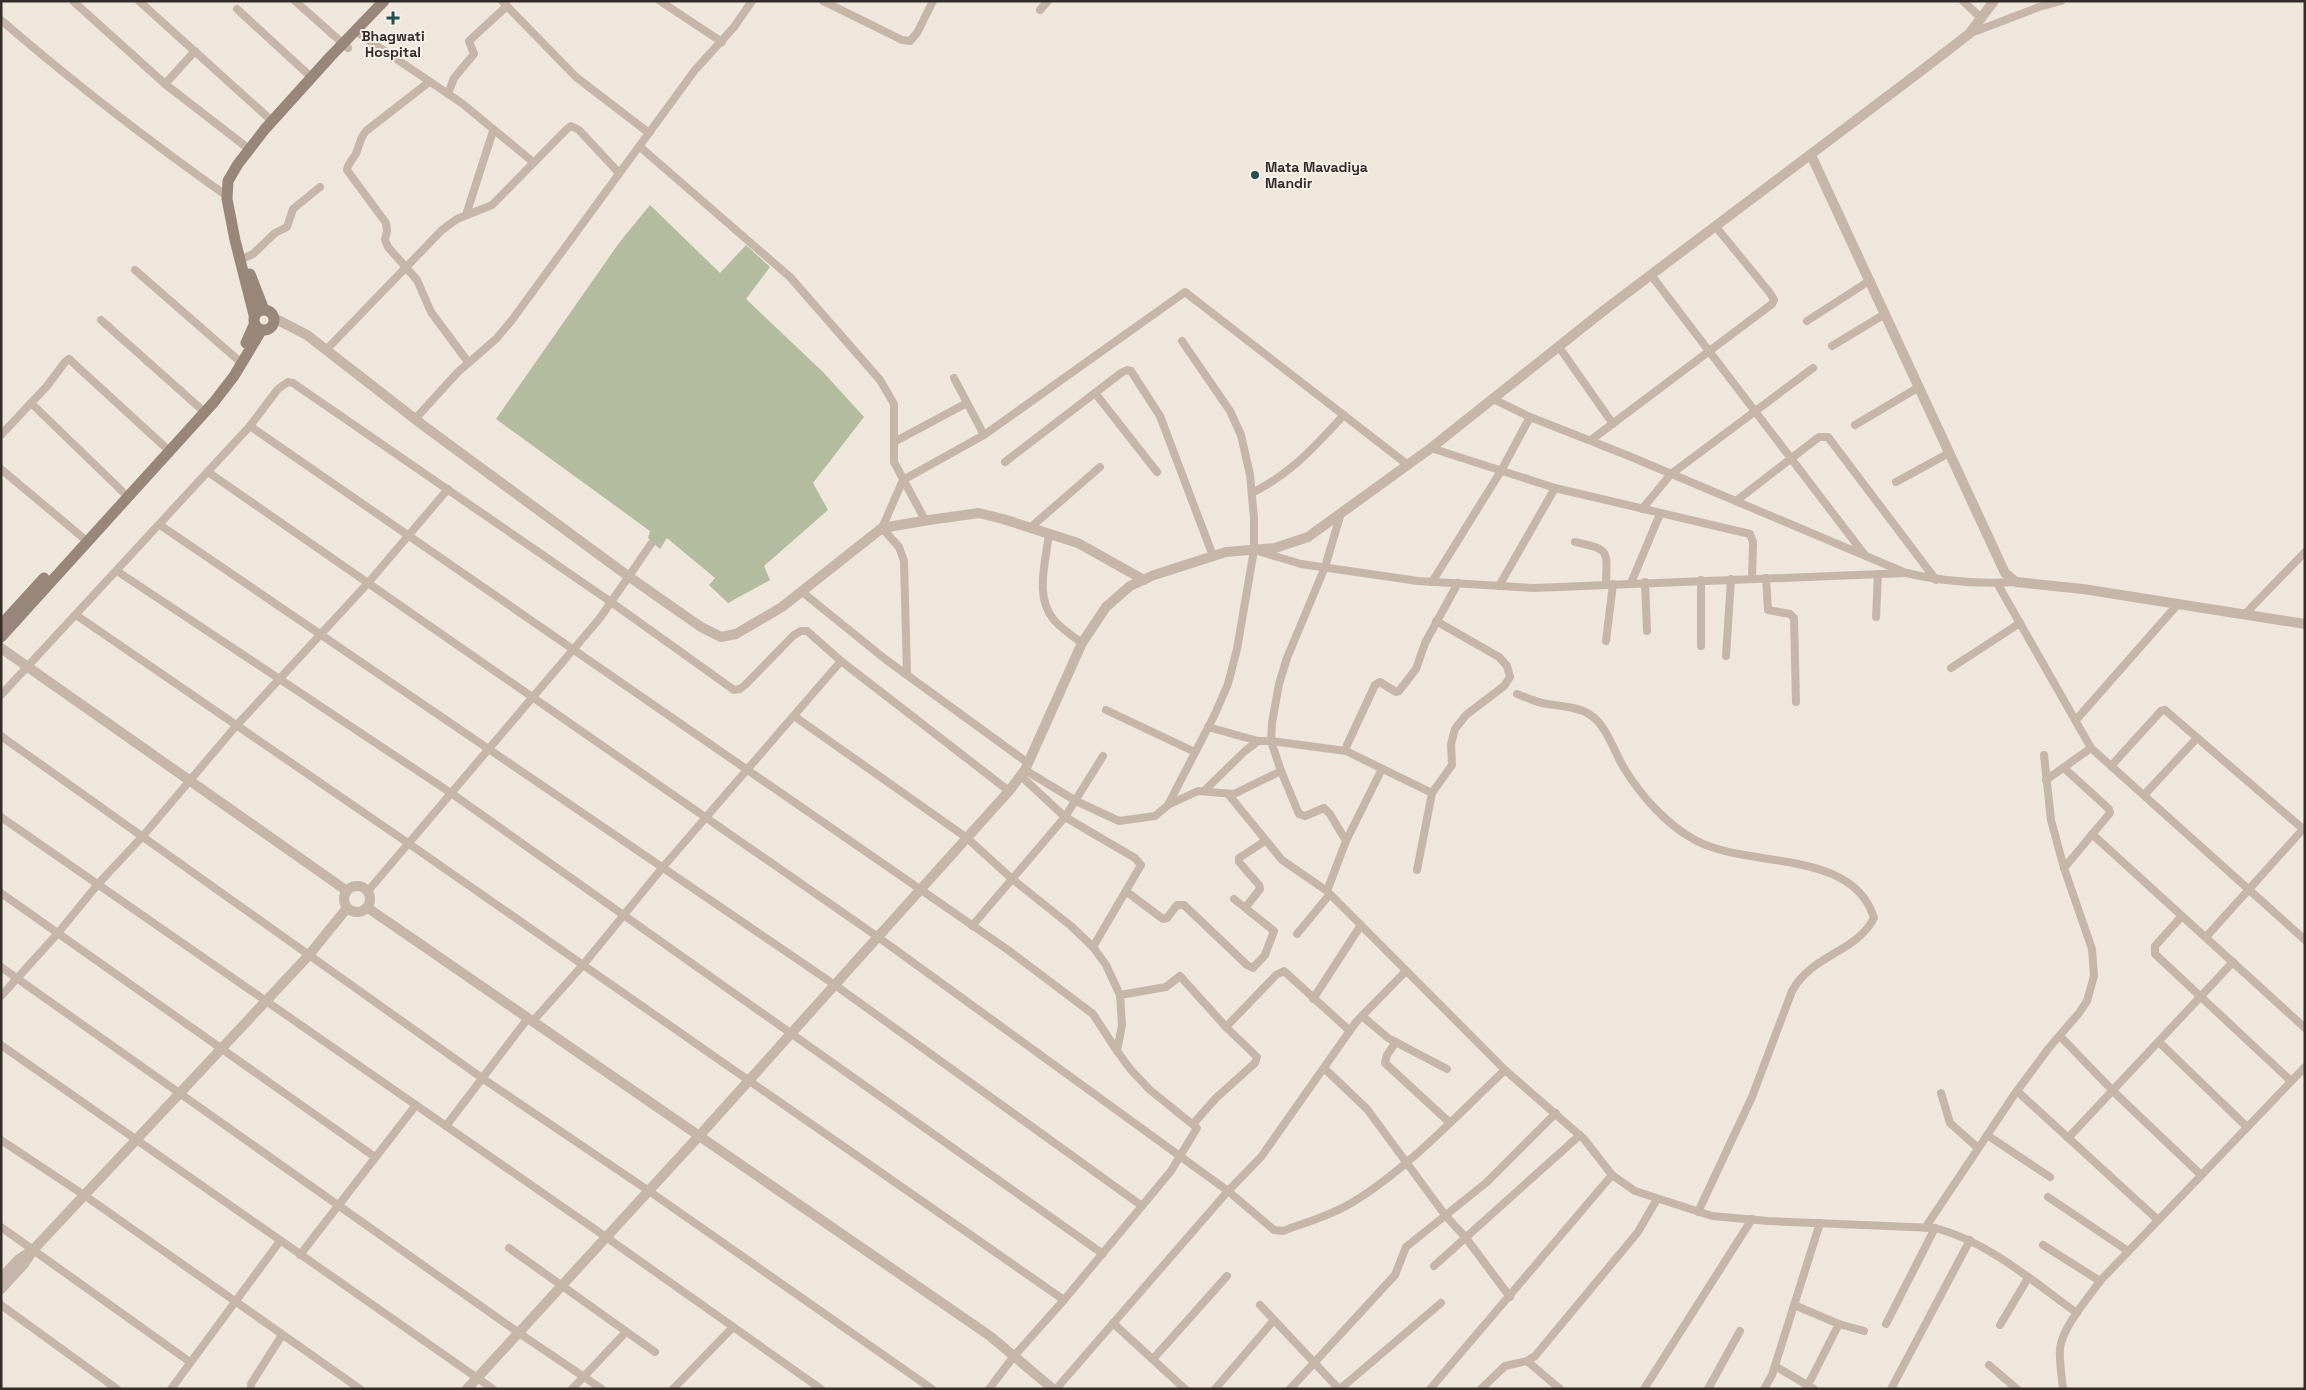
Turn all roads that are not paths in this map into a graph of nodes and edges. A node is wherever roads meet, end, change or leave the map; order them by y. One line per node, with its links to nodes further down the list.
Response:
1 (73, 1): 26 (street)
2 (139, 1): 23 (street)
3 (295, 1): 22 (street)
4 (394, 1): 20 (main road)
5 (660, 1): 21 (street)
6 (752, 1): 21 (street)
7 (823, 1): 8 (street)
8 (934, 1)
9 (1048, 1): 16 (street)
10 (1963, 1): 17 (street)
11 (1994, 1): 17 (street)
12 (2061, 1): 19 (street)
13 (380, 2): 22 (main road)
14 (505, 4): 27 (street); 30 (street)
15 (237, 9): 24 (street)
16 (1040, 10)
17 (1980, 17): 19 (street)
18 (1, 20): 37 (street)
19 (1968, 34): 33 (street)
20 (361, 35): 22 (main road); 25 (street)
21 (722, 42): 30 (street)
22 (346, 45): 24 (main road); 40 (main road)
23 (195, 51): 26 (street); 28 (street)
24 (311, 77): 28 (main road)
25 (429, 82): 27 (street); 41 (street)
26 (165, 84): 32 (street)
27 (448, 94): 29 (street)
28 (272, 121): 32 (main road)
29 (493, 131): 34 (street); 38 (street)
30 (649, 133): 31 (street)
31 (639, 146): 35 (street); 75 (street)
32 (249, 149): 37 (main road)
33 (1811, 155): 39 (street); 44 (street)
34 (533, 162): 35 (street); 38 (street)
35 (619, 173): 56 (street)
36 (320, 187): 40 (street)
37 (227, 196): 48 (main road)
38 (466, 214): 41 (street)
39 (1716, 227): 43 (street); 54 (street)
40 (244, 258): 48 (main road)
41 (406, 268): 53 (street); 56 (street)
42 (135, 270): 55 (street)
43 (1651, 275): 52 (street); 54 (street)
44 (1869, 281): 45 (street); 49 (street)
45 (1885, 314): 51 (street); 59 (street)
46 (274, 318): 48 (main road); 48 (main road); 53 (street)
47 (101, 320): 64 (street)
48 (258, 320): 55 (main road); 143 (main road)
49 (1807, 322)
50 (1182, 341): 93 (street)
51 (1832, 346)
52 (1559, 347): 61 (street); 69 (street)
53 (326, 350): 68 (street)
54 (1710, 352): 65 (street); 69 (street)
55 (237, 359): 64 (main road)
56 (468, 362): 68 (street)
57 (1813, 368): 65 (street)
58 (954, 378): 63 (street)
59 (1919, 387): 70 (street); 78 (street)
60 (1095, 393): 80 (street); 86 (street); 109 (street)
61 (1493, 399): 67 (street); 77 (street)
62 (31, 403): 72 (street); 76 (street); 92 (street)
63 (967, 403): 73 (street); 75 (street)
64 (200, 408): 76 (main road)
65 (1755, 411): 79 (street); 87 (street)
66 (1344, 415): 73 (street); 81 (street); 93 (street)
67 (1530, 417): 74 (street); 84 (street)
68 (415, 419): 115 (street)
69 (1613, 424): 74 (street)
70 (1855, 425)
71 (250, 426): 85 (street); 91 (street); 103 (street)
72 (1, 435)
73 (984, 435): 88 (street)
74 (1591, 440): 87 (street)
75 (894, 442): 88 (street)
76 (165, 447): 92 (main road)
77 (1431, 448): 81 (street); 84 (street)
78 (1949, 453): 89 (street); 124 (street)
79 (1792, 459): 94 (street); 110 (street); 121 (street)
80 (1005, 462)
81 (1408, 465): 96 (street)
82 (1100, 467): 100 (street)
83 (1, 468): 104 (street)
84 (1501, 470): 90 (street); 122 (street)
85 (208, 472): 99 (street); 125 (street)
86 (1157, 472)
87 (1671, 474): 94 (street); 95 (street)
88 (903, 480): 98 (street); 101 (street)
89 (1896, 482)
90 (1555, 488): 95 (street); 130 (street)
91 (448, 489): 103 (street); 132 (street)
92 (123, 492): 104 (main road)
93 (1252, 493): 107 (street)
94 (1736, 501): 110 (street)
95 (1642, 509): 97 (street)
96 (1341, 513): 107 (street); 111 (street)
97 (1660, 514): 116 (street); 127 (street)
98 (925, 520): 100 (street); 101 (street)
99 (160, 525): 112 (street); 142 (street)
100 (1031, 527): 102 (street)
101 (882, 528): 131 (street); 153 (street)
102 (1049, 533): 119 (street); 145 (street)
103 (408, 536): 125 (street); 148 (street)
104 (82, 537): 139 (main road)
105 (1575, 542): 129 (street)
106 (651, 544): 115 (street)
107 (1254, 550): 109 (street); 111 (street); 163 (street)
108 (2305, 552): 134 (street)
109 (1213, 556): 119 (street)
110 (1866, 556): 113 (street)
111 (1325, 567): 122 (street); 167 (street)
112 (117, 571): 135 (street); 154 (street)
113 (1906, 573): 114 (street); 121 (street)
114 (1878, 574): 117 (street); 136 (street)
115 (628, 576): 131 (street); 132 (street)
116 (1752, 578): 117 (street); 118 (street)
117 (1766, 578): 158 (street)
118 (1730, 579): 120 (street); 149 (street)
119 (1144, 580): 145 (street)
120 (1701, 580): 123 (street); 146 (street)
121 (1936, 580): 128 (street)
122 (1432, 582): 126 (street)
123 (1644, 582): 127 (street); 141 (street)
124 (2016, 582): 128 (street); 133 (street)
125 (368, 583): 142 (street); 157 (street)
126 (1458, 583): 130 (street); 137 (street)
127 (1631, 583): 129 (street)
128 (1997, 583): 138 (street)
129 (1610, 584): 130 (street); 144 (street)
130 (1499, 586)
131 (801, 591): 153 (street)
132 (611, 602): 148 (street); 150 (street)
133 (2178, 604): 134 (street); 161 (street)
134 (2245, 614): 140 (street)
135 (76, 615): 151 (street); 162 (street)
136 (1876, 617)
137 (1436, 622): 170 (street); 185 (street)
138 (2020, 623): 152 (street); 161 (street)
139 (1, 624)
140 (2305, 624)
141 (1647, 631)
142 (321, 634): 154 (street); 168 (street)
143 (1, 637)
144 (1606, 641)
145 (1082, 643): 177 (street)
146 (1701, 646)
147 (1, 648): 151 (street)
148 (572, 650): 157 (street); 178 (street)
149 (1726, 656)
150 (841, 661): 160 (street); 182 (street)
151 (28, 667): 156 (street); 180 (street)
152 (1951, 668)
153 (907, 675): 177 (street)
154 (279, 679): 162 (street); 184 (street)
155 (1517, 694): 287 (street)
156 (1, 695)
157 (532, 697): 168 (street); 192 (street)
158 (1796, 702)
159 (1106, 710): 171 (street)
160 (794, 716): 178 (street); 196 (street)
161 (2076, 720): 169 (street)
162 (236, 726): 180 (street); 199 (street)
163 (1208, 727): 166 (street); 171 (street)
164 (1, 736): 195 (street)
165 (2197, 738): 174 (street); 187 (street); 193 (street)
166 (1258, 741): 167 (street); 183 (street)
167 (1271, 741): 170 (street); 179 (street)
168 (489, 748): 184 (street); 200 (street)
169 (2092, 748): 174 (street); 176 (street)
170 (1346, 751): 175 (street)
171 (1195, 752): 189 (street)
172 (1104, 756): 188 (street)
173 (2044, 756): 181 (street)
174 (2111, 766): 187 (street)
175 (1382, 768): 185 (street); 198 (street)
176 (2064, 768): 181 (street); 194 (street)
177 (1024, 770): 182 (street); 188 (street); 191 (street)
178 (746, 771): 192 (street); 208 (street)
179 (1281, 771): 186 (street); 198 (street)
180 (190, 780): 195 (street); 206 (street)
181 (2046, 780): 201 (street)
182 (1009, 791): 196 (street)
183 (1204, 791): 186 (street); 189 (street)
184 (451, 793): 199 (street); 216 (street)
185 (1432, 793): 202 (street)
186 (1228, 794): 197 (street)
187 (2145, 794): 205 (street)
188 (1076, 801): 189 (street); 191 (street)
189 (1168, 805)
190 (1, 816): 204 (street)
191 (1066, 817): 203 (street); 209 (street)
192 (706, 818): 200 (street); 222 (street)
193 (2304, 828): 205 (street)
194 (2092, 834): 201 (street); 217 (street)
195 (142, 837): 204 (street); 226 (street)
196 (967, 838): 203 (street); 208 (street)
197 (1265, 841): 210 (street); 213 (street)
198 (1346, 841): 210 (street)
199 (408, 843): 207 (street); 228 (street)
200 (663, 867): 216 (street); 232 (street)
201 (2064, 868): 244 (street)
202 (1417, 870)
203 (1011, 878): 219 (street); 225 (street)
204 (98, 884): 220 (street); 237 (street)
205 (2250, 890): 223 (street); 224 (street)
206 (346, 891): 207 (street); 214 (street)
207 (368, 891): 215 (street)
208 (920, 891): 219 (street); 222 (street)
209 (1127, 892): 213 (street); 225 (street)
210 (1328, 892): 218 (street); 221 (street)
211 (1, 893): 220 (street)
212 (1234, 899): 213 (street)
213 (1246, 907)
214 (347, 908): 215 (street); 226 (street)
215 (368, 908): 239 (street)
216 (624, 915): 228 (street); 243 (street)
217 (2182, 916): 223 (street); 235 (street)
218 (1361, 925): 230 (street); 236 (street)
219 (972, 926): 249 (street)
220 (58, 933): 231 (street); 248 (street)
221 (1297, 934)
222 (878, 937): 232 (street); 274 (street)
223 (2206, 937): 227 (street)
224 (2305, 940)
225 (1093, 947): 233 (street)
226 (309, 955): 237 (street); 254 (street)
227 (2233, 962): 235 (street); 241 (street)
228 (583, 965): 239 (street); 255 (street)
229 (1, 967): 231 (street)
230 (1405, 972): 238 (street); 253 (street)
231 (18, 978): 234 (street); 260 (street)
232 (835, 985): 243 (street); 286 (street)
233 (1120, 994): 240 (street); 249 (street)
234 (1, 996)
235 (2200, 998): 246 (street); 256 (street)
236 (1313, 1000): 240 (street); 242 (street)
237 (267, 1002): 248 (street); 261 (street)
238 (1362, 1016): 242 (street); 245 (street)
239 (531, 1020): 254 (street); 269 (street)
240 (1226, 1027): 264 (street)
241 (2305, 1028)
242 (1350, 1031): 251 (street)
243 (792, 1033): 255 (street); 303 (street)
244 (2060, 1036): 257 (street); 258 (street)
245 (1396, 1042): 252 (street); 263 (street)
246 (2158, 1042): 258 (street); 266 (street)
247 (1, 1044): 271 (street)
248 (224, 1048): 260 (street); 275 (street)
249 (1117, 1051): 264 (street)
250 (2305, 1066): 256 (street)
251 (1324, 1068): 276 (street); 281 (street)
252 (1447, 1069)
253 (1505, 1070): 262 (street); 263 (street)
254 (482, 1078): 265 (street); 280 (street)
255 (749, 1080): 269 (street); 313 (street)
256 (2291, 1081): 266 (street)
257 (2016, 1091): 268 (street); 270 (street)
258 (2113, 1091): 270 (street); 278 (street)
259 (1941, 1093): 273 (street)
260 (180, 1094): 271 (street); 285 (street)
261 (416, 1105): 265 (street); 275 (street)
262 (1556, 1113): 267 (street); 288 (street)
263 (1450, 1123): 276 (street)
264 (1193, 1124): 274 (street)
265 (446, 1126): 295 (street)
266 (2247, 1127): 278 (street)
267 (1580, 1135): 277 (street); 296 (street)
268 (1987, 1135): 273 (street); 279 (street)
269 (699, 1136): 280 (street); 332 (street)
270 (2069, 1137): 290 (street)
271 (137, 1139): 282 (street); 298 (street)
272 (1, 1140): 282 (street)
273 (1978, 1148): 293 (street)
274 (1181, 1156): 281 (street); 286 (street)
275 (375, 1157): 285 (street)
276 (1406, 1162): 281 (street); 288 (street)
277 (1612, 1175): 284 (street); 312 (street)
278 (2201, 1175): 290 (street)
279 (2050, 1177)
280 (649, 1191): 295 (street); 353 (street)
281 (1228, 1191): 321 (street)
282 (84, 1195): 301 (street); 314 (street)
283 (2048, 1197): 302 (street)
284 (1657, 1199): 287 (street); 334 (street)
285 (338, 1205): 304 (street); 329 (street)
286 (1142, 1206): 303 (street)
287 (1698, 1212): 289 (street)
288 (1445, 1215): 296 (street); 336 (street)
289 (1752, 1219): 291 (street); 362 (street)
290 (2158, 1220): 302 (street)
291 (1820, 1223): 293 (street); 318 (street)
292 (1, 1228): 301 (street)
293 (1925, 1228): 294 (street)
294 (1935, 1228): 297 (street); 323 (street)
295 (606, 1237): 310 (street); 325 (street)
296 (1466, 1238): 305 (street); 312 (street)
297 (1970, 1240): 308 (street); 365 (street)
298 (280, 1241): 304 (street); 314 (street)
299 (2043, 1245): 309 (street)
300 (508, 1248): 310 (street)
301 (33, 1250): 307 (street); 311 (street); 335 (street)
302 (2128, 1251): 309 (street)
303 (1103, 1254): 313 (street)
304 (300, 1255): 340 (street)
305 (1434, 1266)
306 (1227, 1276): 333 (street)
307 (1, 1278)
308 (2028, 1278): 319 (street); 324 (street)
309 (2100, 1281): 319 (street)
310 (562, 1286): 327 (street); 329 (street)
311 (1, 1289)
312 (1510, 1296): 359 (street)
313 (1064, 1300): 332 (street)
314 (234, 1301): 330 (street); 335 (street)
315 (1441, 1303): 358 (street)
316 (1, 1305): 343 (street)
317 (1260, 1305): 320 (street)
318 (1794, 1305): 322 (street); 338 (street)
319 (2077, 1313): 367 (street)
320 (1274, 1320): 336 (street); 357 (street)
321 (1113, 1323): 333 (street); 355 (street)
322 (1839, 1324): 328 (street); 342 (street)
323 (1886, 1324)
324 (2000, 1325)
325 (733, 1327): 351 (street); 352 (street)
326 (1740, 1331): 363 (street)
327 (626, 1332): 331 (street); 339 (street)
328 (1864, 1332)
329 (519, 1333): 339 (street); 340 (street)
330 (282, 1335): 345 (street); 346 (street)
331 (655, 1352)
332 (1014, 1356): 354 (street); 355 (street)
333 (1153, 1359): 356 (street)
334 (1527, 1361): 360 (street); 361 (street)
335 (190, 1362): 344 (street)
336 (1315, 1363): 341 (street); 358 (street)
337 (1989, 1365): 366 (street)
338 (1775, 1366): 342 (street); 364 (street)
339 (584, 1376): 349 (street); 350 (street)
340 (478, 1377): 347 (street); 348 (street)
341 (1294, 1387)
342 (1811, 1387)
343 (118, 1389)
344 (171, 1389)
345 (251, 1389)
346 (360, 1389)
347 (467, 1389)
348 (493, 1389)
349 (572, 1389)
350 (602, 1389)
351 (673, 1389)
352 (821, 1389)
353 (932, 1389)
354 (990, 1389)
355 (1054, 1389)
356 (1185, 1389)
357 (1214, 1389)
358 (1339, 1389)
359 (1430, 1389)
360 (1481, 1389)
361 (1560, 1389)
362 (1644, 1389)
363 (1708, 1389)
364 (1764, 1389)
365 (1890, 1389)
366 (2017, 1389)
367 (2063, 1389)

